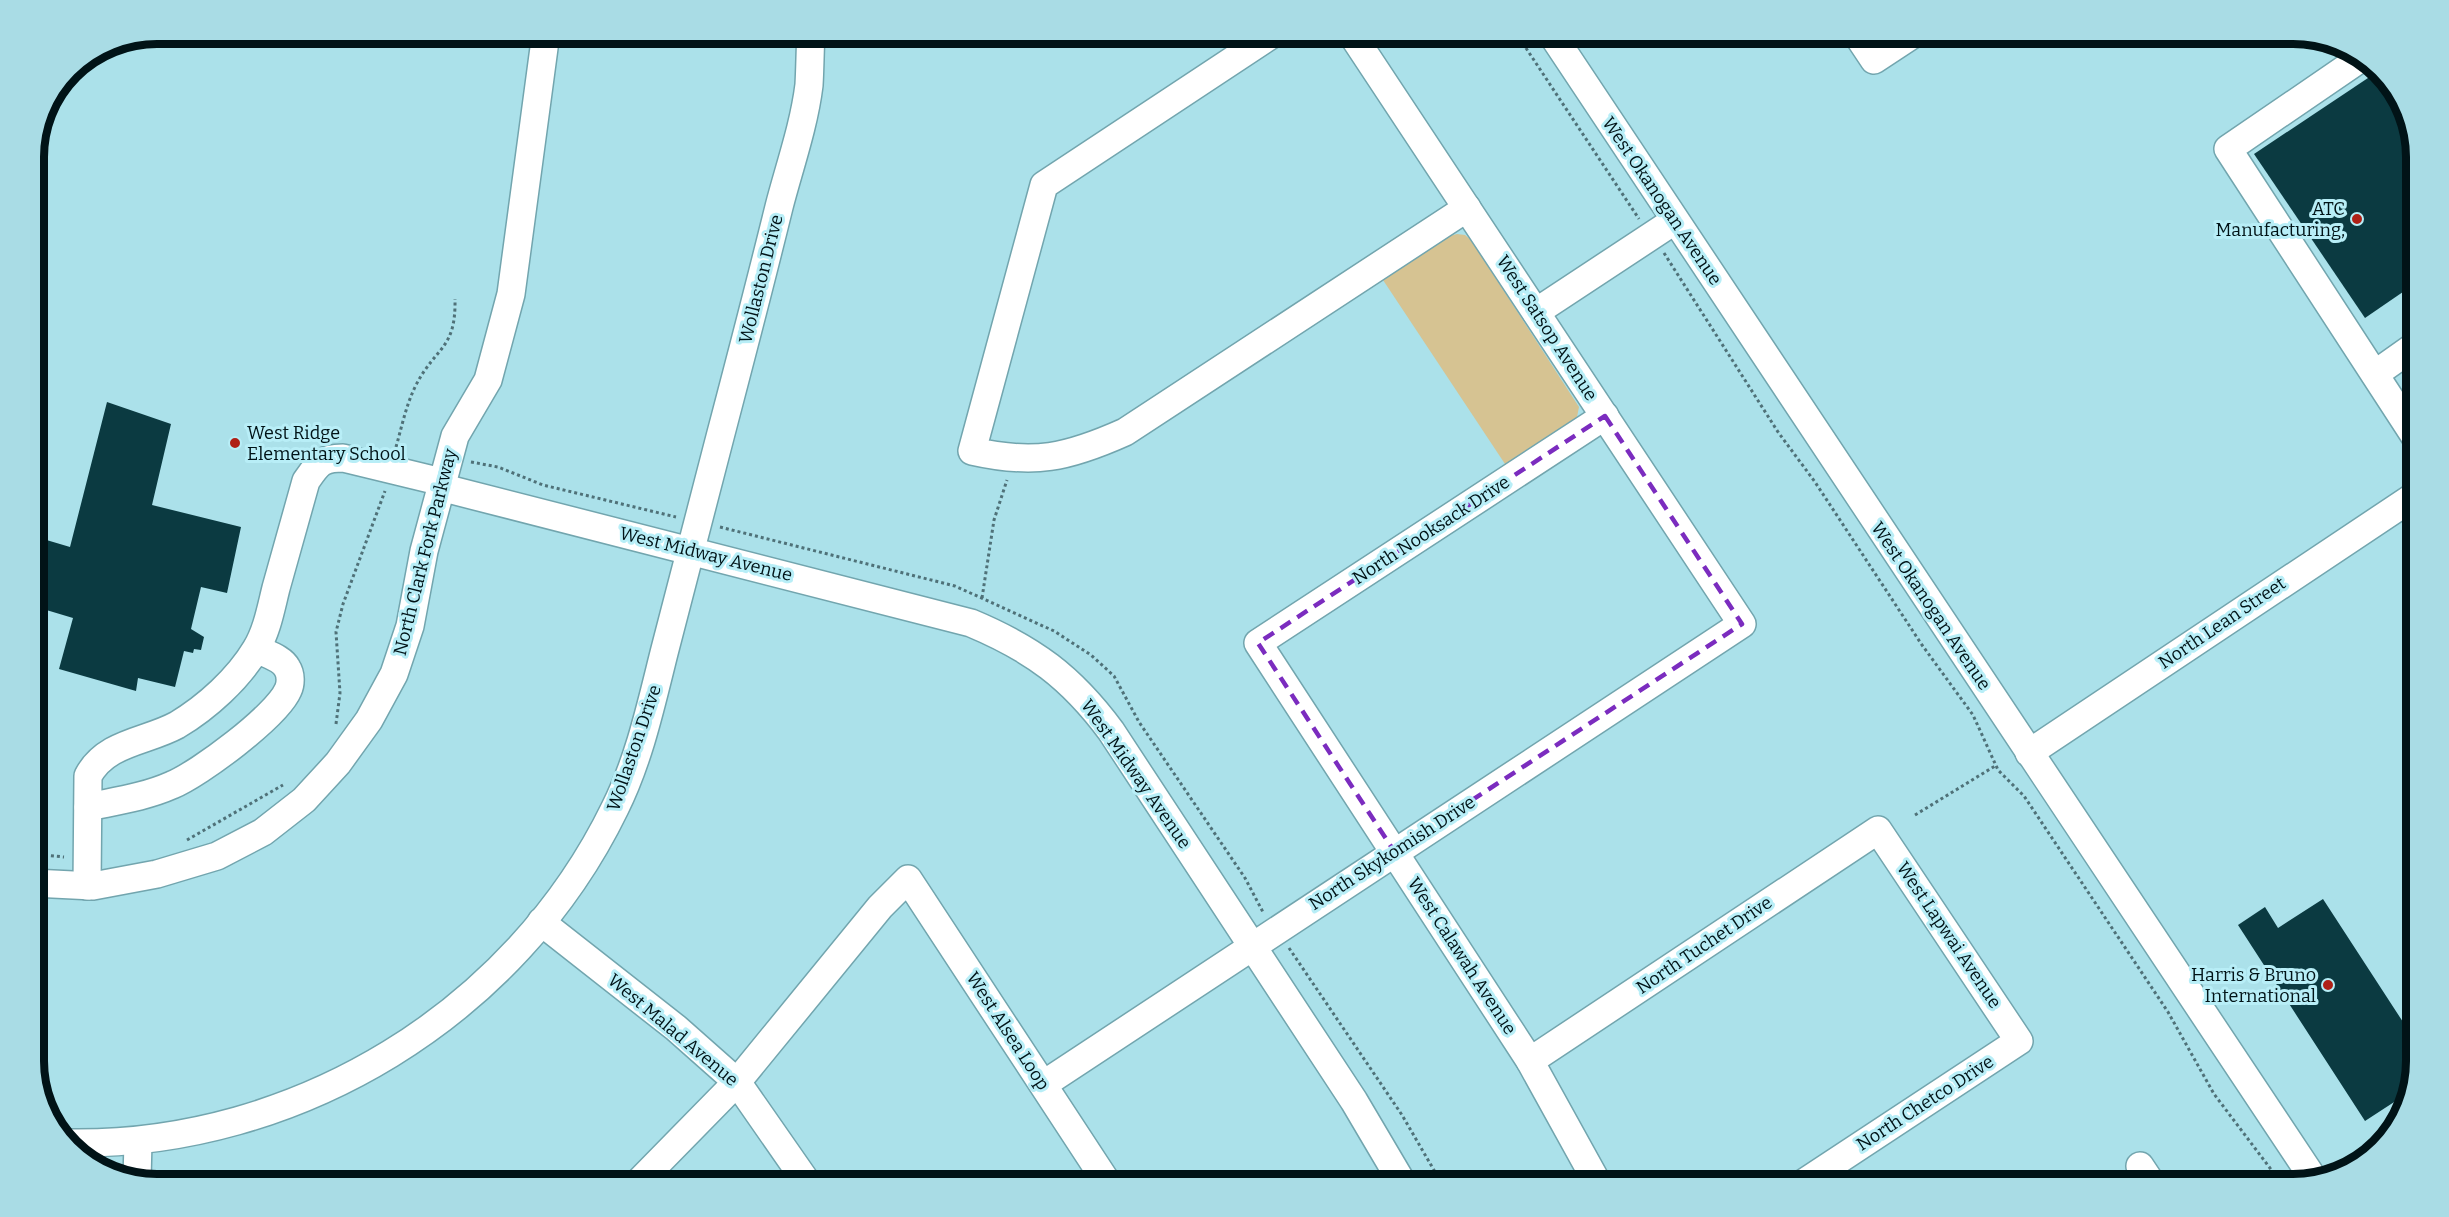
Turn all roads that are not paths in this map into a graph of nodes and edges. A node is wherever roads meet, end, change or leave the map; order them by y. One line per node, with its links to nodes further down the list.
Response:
1 (545, 44): 16 (street, North Clark Fork Parkway)
2 (810, 44): 18 (street, Wollaston Drive)
3 (1257, 44): 9 (street)
4 (1358, 44): 9 (street, West Satsop Avenue)
5 (1558, 44): 10 (street, West Okanogan Avenue)
6 (1863, 44): 7 (street)
7 (1898, 44)
8 (2354, 63): 13 (street)
9 (1467, 208): 11 (street, West Satsop Avenue)
10 (1674, 221): 11 (street); 22 (street, West Okanogan Avenue)
11 (1536, 312): 15 (street, West Satsop Avenue)
12 (2405, 353): 13 (street)
13 (2375, 374): 14 (street)
14 (2405, 413)
15 (1605, 416): 19 (street, West Satsop Avenue); 20 (street, North Nooksack Drive)
16 (443, 476): 18 (street, West Midway Avenue); 21 (street, West Midway Avenue); 26 (street, North Clark Fork Parkway)
17 (2405, 502): 22 (street, North Lean Street)
18 (691, 549): 28 (street, Wollaston Drive); 29 (street, West Midway Avenue)
19 (1742, 624): 25 (street, North Skykomish Drive)
20 (1258, 643): 25 (street, West Calawah Avenue)
21 (257, 649): 23 (street, West Midway Avenue); 23 (street)
22 (2029, 753): 37 (street, West Okanogan Avenue)
23 (88, 807): 26 (street, West Midway Avenue)
24 (1878, 830): 30 (street, West Lapwai Avenue); 31 (street, North Tuchet Drive)
25 (1394, 851): 29 (street, North Skykomish Drive); 31 (street, West Calawah Avenue)
26 (87, 872): 27 (street, North Clark Fork Parkway)
27 (44, 881)
28 (541, 922): 32 (street, West Malad Avenue); 34 (street, Wollaston Drive)
29 (1251, 945): 33 (street, North Skykomish Drive); 41 (street, West Midway Avenue)
30 (2019, 1041): 43 (street, North Chetco Drive)
31 (1530, 1061): 42 (street, West Calawah Avenue)
32 (737, 1082): 33 (street, West Alsea Loop); 38 (street); 39 (street, West Malad Avenue)
33 (1044, 1084): 40 (street, West Alsea Loop)
34 (138, 1141): 35 (street, Wollaston Drive); 36 (street)
35 (80, 1143)
36 (137, 1172)
37 (2309, 1173)
38 (647, 1174)
39 (801, 1174)
40 (1102, 1174)
41 (1397, 1174)
42 (1592, 1174)
43 (1817, 1174)

